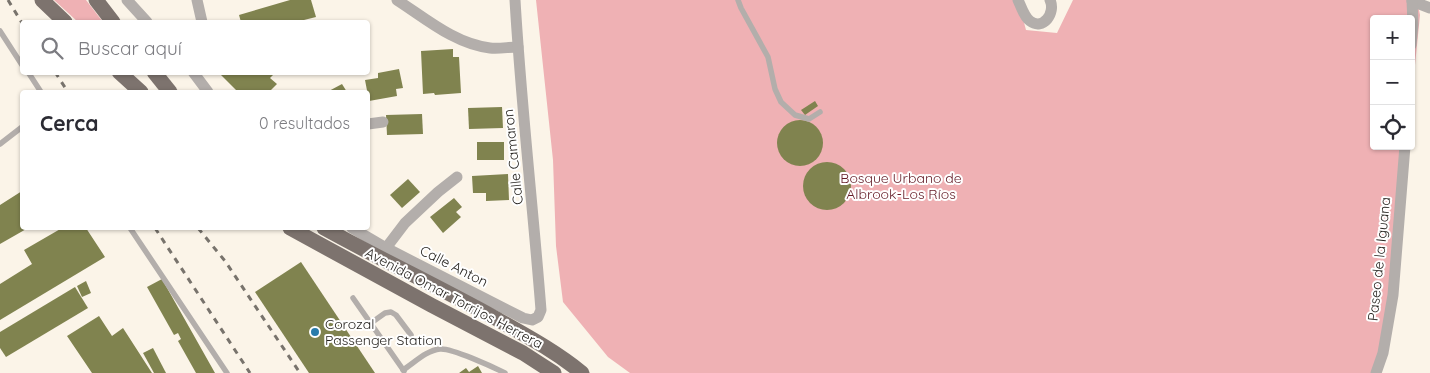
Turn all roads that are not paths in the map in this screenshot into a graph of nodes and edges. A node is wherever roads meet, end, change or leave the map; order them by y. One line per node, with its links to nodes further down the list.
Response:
1 (42, 0): 13 (main road)
2 (127, 0): 15 (street)
3 (197, 0): 16 (street)
4 (397, 0): 18 (street)
5 (515, 0): 18 (street, Calle Camaron)
6 (738, 0): 28 (lane)
7 (1018, 0): 8 (street)
8 (1050, 0)
9 (1412, 1): 11 (street); 12 (street)
10 (100, 3): 14 (main road)
11 (1430, 8)
12 (1413, 15)
13 (62, 20)
14 (112, 20)
15 (145, 20)
16 (202, 20)
17 (0, 31): 19 (lane)
18 (518, 47): 41 (street, Calle Camaron)
19 (20, 62)
20 (30, 75): 24 (lane)
21 (122, 75): 25 (main road)
22 (156, 75): 26 (main road)
23 (196, 75): 27 (street)
24 (40, 90)
25 (139, 90)
26 (168, 90)
27 (207, 90)
28 (820, 112)
29 (383, 122): 30 (street)
30 (370, 124)
31 (20, 129): 32 (lane)
32 (0, 144)
33 (1404, 150): 49 (street, Paseo de la Iguana)
34 (457, 177): 39 (street)
35 (131, 230): 45 (lane)
36 (294, 230): 47 (main road, Avenida Omar Torrijos Herrera)
37 (328, 230): 48 (main road, Avenida Omar Torrijos Herrera)
38 (355, 230): 39 (street, Calle Anton)
39 (386, 248): 41 (street, Calle Anton)
40 (353, 298): 42 (lane)
41 (541, 310)
42 (371, 323): 43 (lane); 44 (lane)
43 (410, 335)
44 (404, 371): 46 (lane)
45 (227, 373)
46 (505, 373)
47 (554, 373)
48 (582, 373)
49 (1376, 373)

